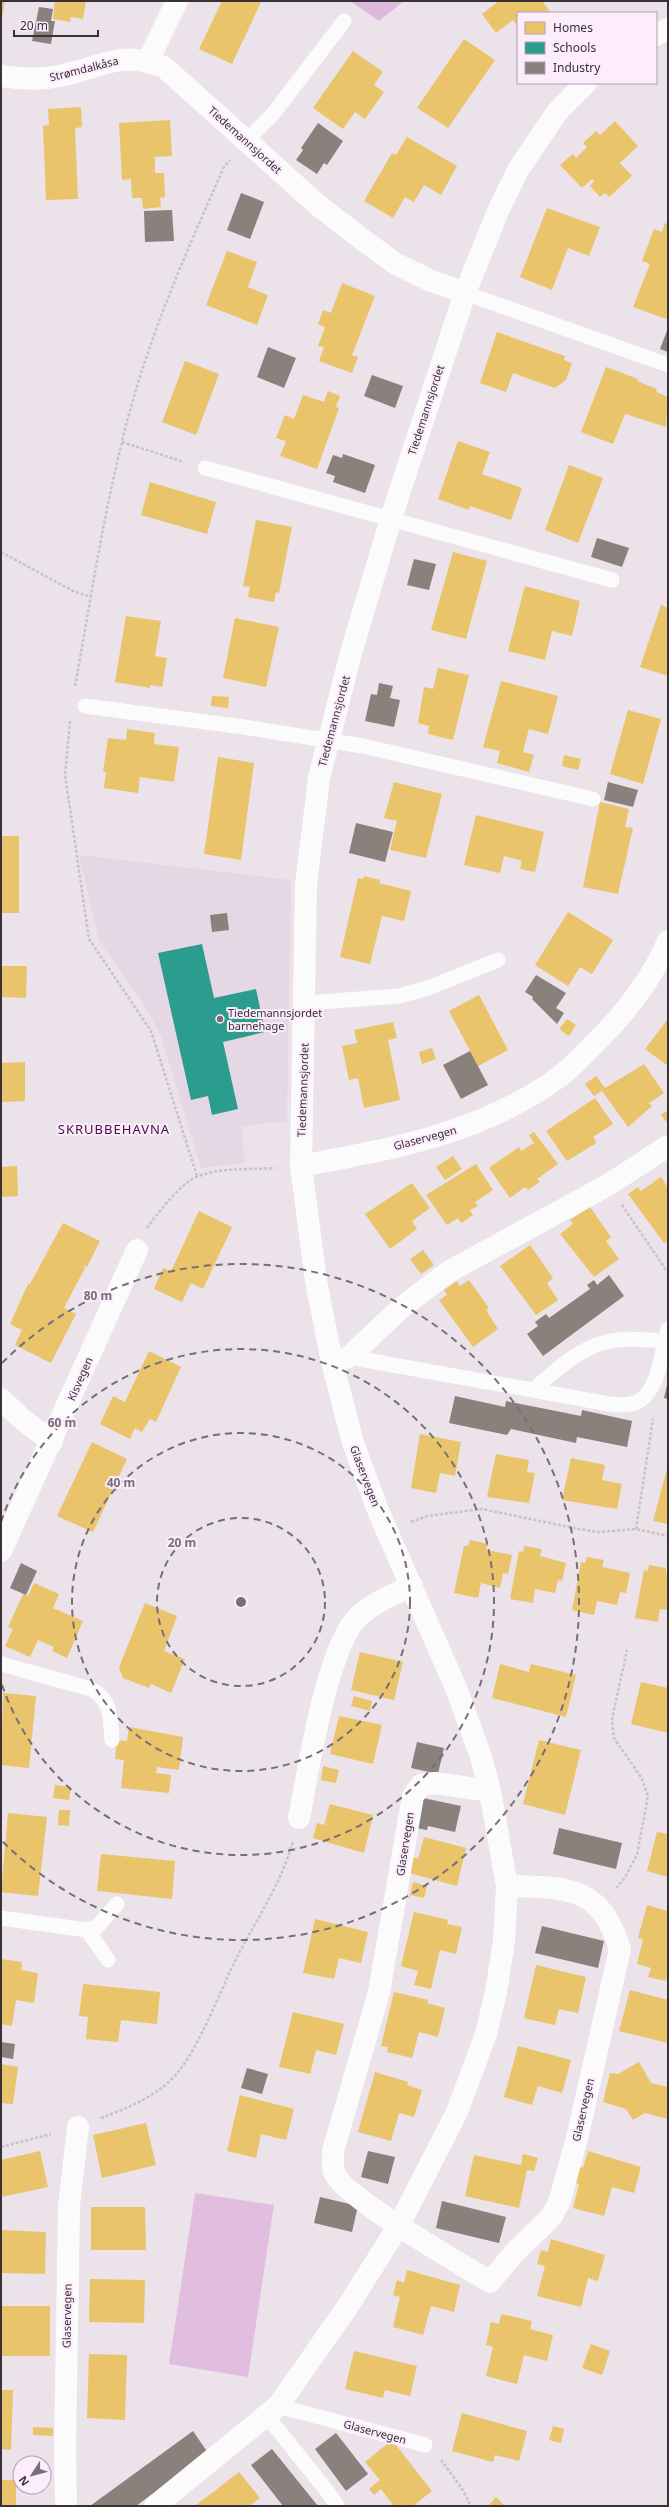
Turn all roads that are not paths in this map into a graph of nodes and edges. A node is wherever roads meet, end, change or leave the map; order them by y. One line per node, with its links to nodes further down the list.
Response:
1 (177, 1): 5 (street)
2 (344, 21): 8 (lane)
3 (668, 29): 4 (street)
4 (657, 34)
5 (148, 61): 6 (street, Strømdalkåsa); 8 (street, Tiedemannsjordet)
6 (1, 76)
7 (585, 84): 9 (street, Tiedemannsjordet)
8 (246, 141): 9 (street, Tiedemannsjordet)
9 (465, 293): 10 (lane); 12 (street, Tiedemannsjordet)
10 (668, 365)
11 (205, 468): 12 (lane)
12 (391, 518): 13 (lane); 15 (street, Tiedemannsjordet)
13 (612, 580)
14 (85, 706): 15 (lane)
15 (329, 741): 16 (lane); 19 (street, Tiedemannsjordet)
16 (593, 799)
17 (668, 941): 21 (street, Glaservegen)
18 (498, 960): 19 (lane)
19 (306, 1003): 21 (street, Tiedemannsjordet)
20 (668, 1146): 24 (street)
21 (301, 1166): 24 (street, Glaservegen)
22 (137, 1250): 27 (street, Kisvegen)
23 (666, 1335): 25 (lane); 25 (lane)
24 (341, 1359): 25 (lane); 29 (street, Glaservegen)
25 (533, 1390)
26 (1, 1399): 27 (street)
27 (52, 1442): 28 (street, Kisvegen)
28 (1, 1551)
29 (412, 1586): 32 (street, Glaservegen); 33 (street)
30 (1, 1664): 31 (lane)
31 (112, 1740)
32 (490, 1791): 34 (street, Glaservegen); 40 (street, Glaservegen)
33 (299, 1818)
34 (508, 1886): 40 (street, Glaservegen); 40 (street, Glaservegen)
35 (117, 1904): 37 (lane)
36 (1, 1918): 37 (lane)
37 (87, 1930): 38 (lane)
38 (108, 1960)
39 (78, 2127): 43 (street, Glaservegen)
40 (399, 2225): 41 (street, Glaservegen)
41 (272, 2411): 42 (lane, Glaservegen); 44 (street, Glaservegen); 45 (lane)
42 (425, 2445)
43 (66, 2506)
44 (155, 2506)
45 (337, 2506)

